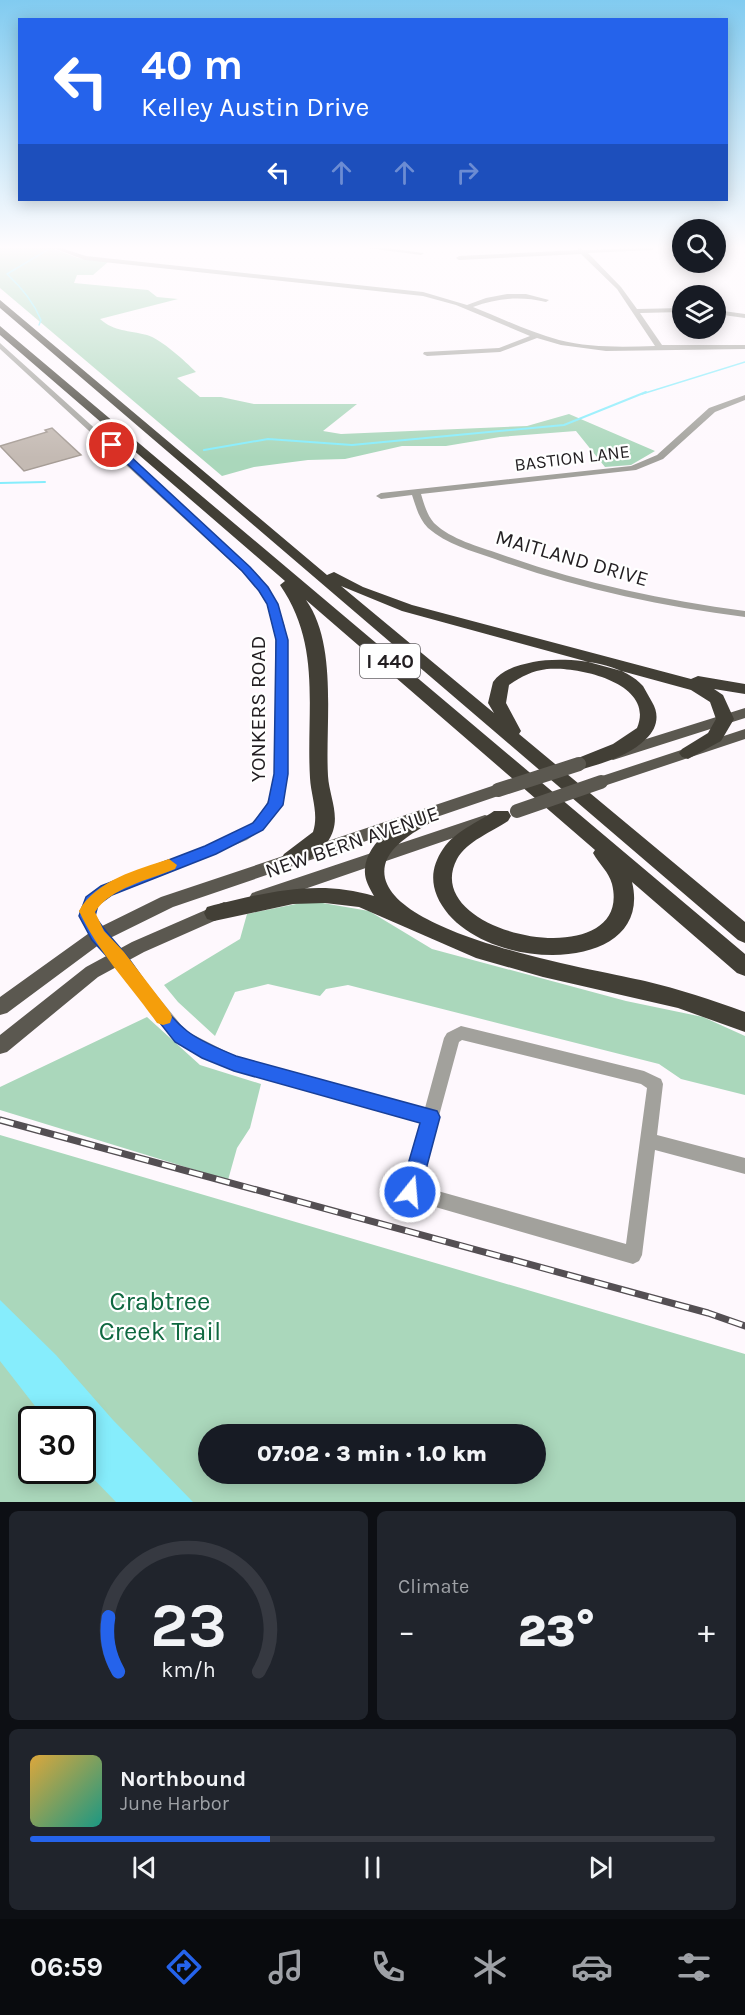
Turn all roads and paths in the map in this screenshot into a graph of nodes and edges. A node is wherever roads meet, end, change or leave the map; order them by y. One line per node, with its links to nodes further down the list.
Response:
1 (18, 318): 13 (highway, I 440)
2 (496, 318): 5 (street)
3 (640, 318): 7 (street)
4 (0, 328): 14 (highway, I 440)
5 (536, 336): 7 (street); 9 (street)
6 (0, 345): 32 (street, YONKERS ROAD)
7 (659, 346): 8 (street)
8 (745, 347)
9 (427, 354)
10 (745, 397): 11 (street, BASTION LANE)
11 (416, 493): 12 (street, BASTION LANE); 15 (street, MAITLAND DRIVE)
12 (381, 496)
13 (282, 545): 16 (highway); 22 (highway, I 440)
14 (254, 548): 26 (highway, I 440); 28 (highway)
15 (745, 614)
16 (632, 666): 17 (highway); 19 (highway)
17 (745, 689)
18 (745, 713): 19 (main road, NEW BERN AVENUE)
19 (725, 719): 21 (highway); 23 (main road, NEW BERN AVENUE)
20 (745, 734): 21 (main road, NEW BERN AVENUE)
21 (688, 753): 24 (main road, NEW BERN AVENUE, bridge)
22 (534, 758): 23 (highway); 31 (highway, I 440)
23 (579, 764): 25 (main road, NEW BERN AVENUE, bridge)
24 (509, 813): 26 (highway); 27 (main road, NEW BERN AVENUE)
25 (428, 815): 27 (highway); 28 (main road, NEW BERN AVENUE)
26 (584, 828): 34 (highway, I 440)
27 (376, 858): 29 (main road, NEW BERN AVENUE); 30 (highway)
28 (291, 859): 32 (main road, NEW BERN AVENUE)
29 (214, 913): 30 (highway); 33 (main road, NEW BERN AVENUE)
30 (411, 922): 36 (highway)
31 (745, 934)
32 (98, 936): 33 (street, YONKERS ROAD); 35 (main road, NEW BERN AVENUE)
33 (118, 957): 37 (main road, NEW BERN AVENUE); 38 (street, YONKERS ROAD)
34 (745, 967)
35 (0, 1007)
36 (745, 1022)
37 (0, 1046)
38 (431, 1117): 39 (street); 39 (street)
39 (649, 1141): 40 (street)
40 (745, 1166)

